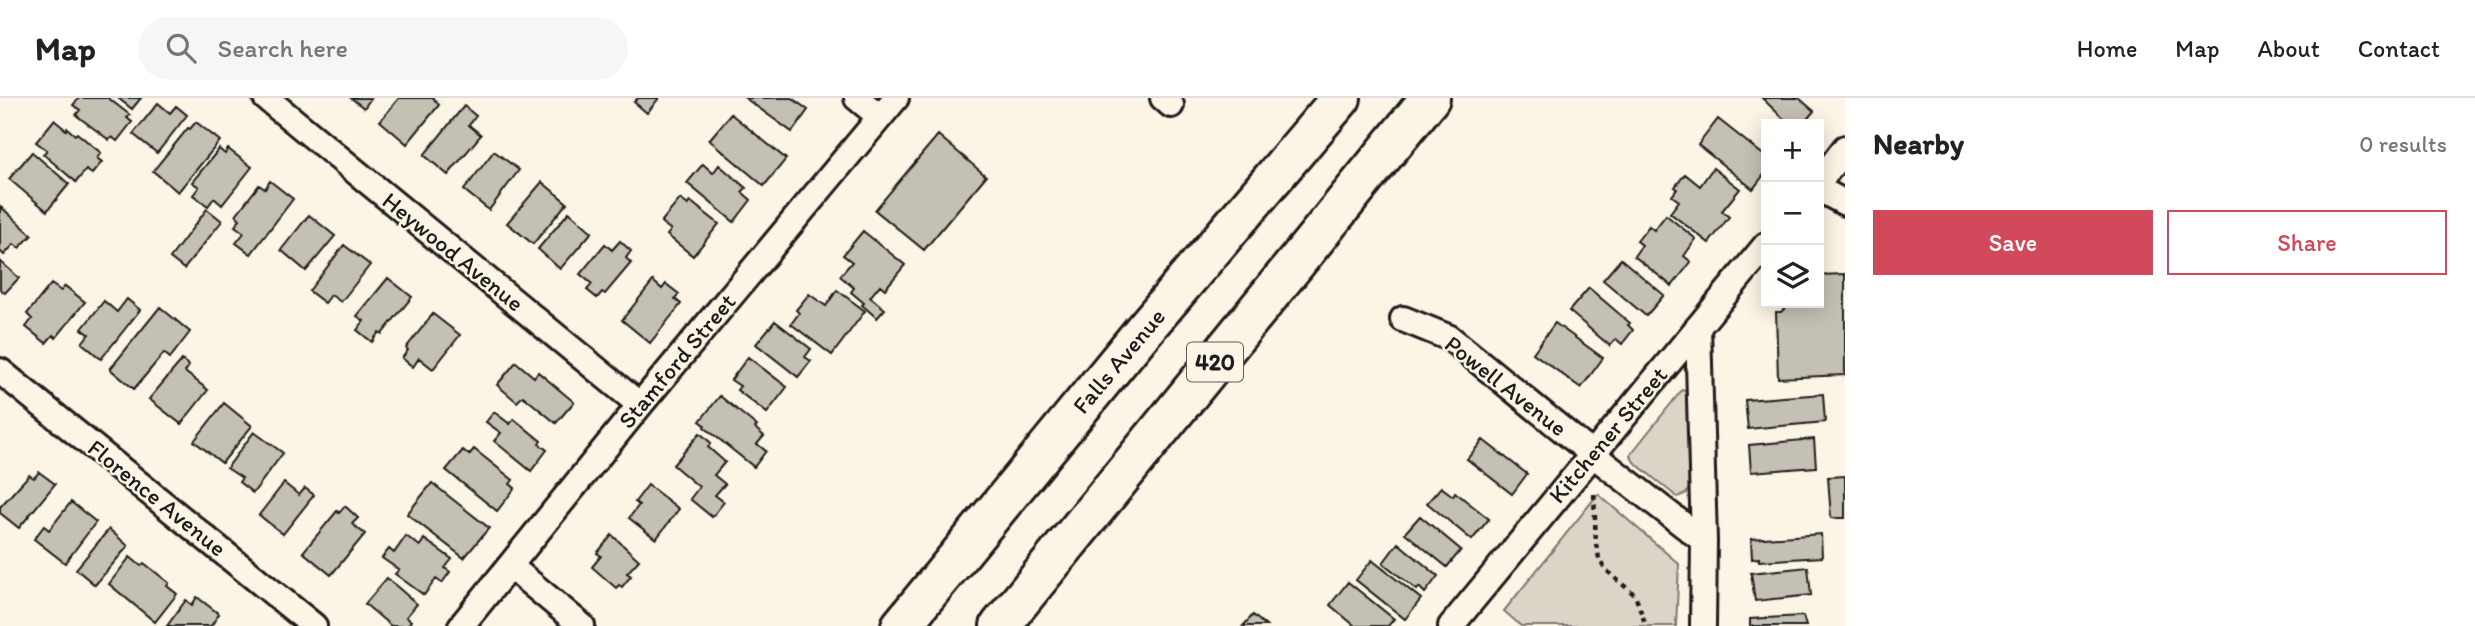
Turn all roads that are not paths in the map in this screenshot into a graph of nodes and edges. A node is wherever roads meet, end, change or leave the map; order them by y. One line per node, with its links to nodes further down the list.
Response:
1 (266, 98): 15 (street, Heywood Avenue)
2 (857, 98): 6 (street)
3 (896, 98): 6 (street, Stamford Street)
4 (1341, 98): 22 (highway, Falls Avenue)
5 (1430, 98): 23 (highway, 420)
6 (880, 117): 15 (street, Stamford Street)
7 (1845, 148): 8 (street)
8 (1824, 175)
9 (1824, 192): 10 (street)
10 (1845, 203)
11 (1761, 252): 13 (street, Kitchener Street)
12 (1403, 319): 16 (street, Powell Avenue)
13 (1698, 327): 16 (street, Kitchener Street); 17 (street)
14 (0, 370): 19 (street, Florence Avenue)
15 (640, 405): 18 (street, Stamford Street)
16 (1592, 454): 17 (street, Powell Avenue); 24 (street, Kitchener Street)
17 (1704, 541): 25 (street)
18 (510, 566): 20 (street, Stamford Street); 21 (street)
19 (314, 626)
20 (461, 626)
21 (582, 626)
22 (901, 626)
23 (1000, 626)
24 (1451, 626)
25 (1703, 626)

